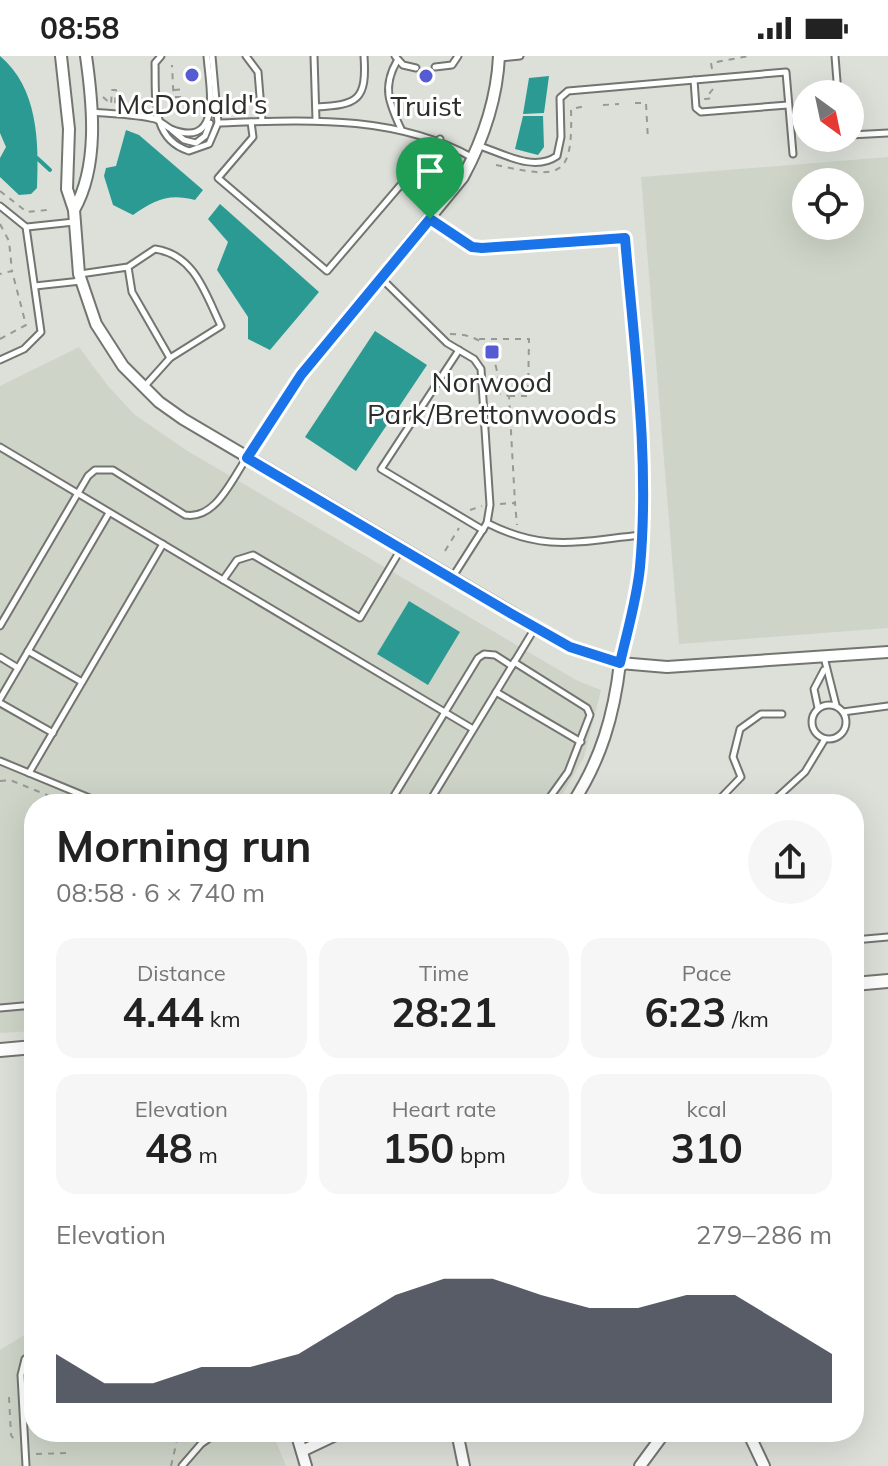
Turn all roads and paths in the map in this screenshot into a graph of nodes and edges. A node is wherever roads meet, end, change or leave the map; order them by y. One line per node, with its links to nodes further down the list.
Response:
1 (61, 56): 55 (street)
2 (86, 56): 33 (street)
3 (161, 56): 36 (lane)
4 (210, 56): 34 (lane); 42 (lane)
5 (246, 56): 38 (lane)
6 (314, 56): 32 (lane)
7 (364, 56): 32 (lane)
8 (458, 56): 15 (lane)
9 (520, 56): 12 (lane)
10 (749, 56): 17 (path)
11 (835, 56): 19 (lane)
12 (499, 57): 49 (street)
13 (396, 58): 16 (lane); 44 (lane)
14 (172, 65): 22 (path)
15 (435, 67)
16 (416, 68)
17 (712, 70)
18 (694, 80): 31 (lane); 31 (lane); 49 (lane)
19 (837, 80)
20 (714, 88): 26 (path)
21 (185, 89): 22 (path)
22 (173, 90): 24 (path)
23 (102, 95): 29 (path)
24 (173, 97): 25 (path); 35 (path)
25 (186, 97)
26 (715, 98)
27 (635, 103): 39 (path)
28 (619, 104): 30 (path)
29 (127, 105)
30 (603, 105)
31 (788, 105): 50 (lane)
32 (316, 107): 37 (lane)
33 (91, 112): 36 (lane); 55 (street)
34 (212, 113): 43 (lane); 43 (lane)
35 (167, 114)
36 (157, 120): 42 (lane); 43 (lane)
37 (316, 120): 38 (lane); 44 (lane)
38 (262, 121): 41 (lane)
39 (647, 121): 40 (path); 48 (path)
40 (653, 121)
41 (251, 122): 42 (lane); 47 (lane)
42 (218, 123)
43 (172, 129)
44 (401, 130): 47 (lane)
45 (888, 133): 46 (lane)
46 (864, 134)
47 (440, 139): 51 (lane)
48 (648, 140)
49 (480, 146): 51 (street)
50 (793, 154)
51 (473, 158): 56 (street)
52 (0, 191): 54 (path)
53 (0, 206): 59 (lane)
54 (47, 210)
55 (74, 210): 57 (street)
56 (430, 219): 64 (street); 86 (lane)
57 (74, 222): 59 (lane); 65 (street)
58 (0, 224): 60 (path)
59 (26, 227): 66 (lane)
60 (2, 230): 62 (path)
61 (128, 267): 65 (lane); 71 (lane); 71 (lane)
62 (12, 271): 63 (path); 69 (path)
63 (0, 274)
64 (379, 277): 67 (lane); 76 (street)
65 (80, 278): 66 (lane); 73 (street)
66 (35, 286): 72 (lane)
67 (439, 335): 68 (path); 70 (lane)
68 (478, 338): 74 (path); 74 (path)
69 (0, 339)
70 (459, 350): 83 (lane); 85 (lane)
71 (170, 358): 73 (lane)
72 (0, 360)
73 (143, 388): 76 (street)
74 (509, 396): 78 (path)
75 (0, 447): 77 (lane)
76 (247, 458): 77 (lane); 89 (street)
77 (78, 493): 82 (lane); 93 (lane)
78 (515, 503): 80 (path); 87 (path)
79 (483, 505): 81 (path)
80 (499, 505)
81 (469, 512)
82 (109, 513): 88 (lane); 95 (lane)
83 (487, 523): 85 (lane); 87 (lane)
84 (460, 527): 90 (path)
85 (483, 530): 91 (lane)
86 (642, 535): 87 (lane); 99 (lane)
87 (519, 540)
88 (163, 544): 92 (lane); 103 (lane)
89 (401, 549): 91 (street); 92 (lane)
90 (445, 551)
91 (451, 579): 94 (street)
92 (223, 580): 109 (lane)
93 (0, 626)
94 (535, 627): 99 (street); 100 (lane)
95 (28, 651): 101 (lane); 103 (lane)
96 (888, 652): 97 (street)
97 (824, 656): 99 (street); 102 (lane)
98 (0, 657): 101 (lane)
99 (620, 663): 124 (street)
100 (513, 664): 104 (lane); 109 (lane); 115 (lane)
101 (18, 668): 105 (lane)
102 (824, 669): 106 (lane); 108 (lane)
103 (82, 682): 113 (lane)
104 (496, 692): 112 (lane); 115 (lane)
105 (0, 701): 113 (lane)
106 (836, 706): 108 (lane); 110 (lane)
107 (888, 706): 110 (lane)
108 (818, 708): 114 (lane)
109 (444, 712): 112 (lane); 121 (lane)
110 (843, 712): 114 (lane)
111 (782, 714): 125 (lane)
112 (473, 729): 122 (lane)
113 (53, 733): 117 (lane)
114 (825, 739): 126 (lane)
115 (581, 742): 123 (lane)
116 (0, 761): 117 (lane)
117 (29, 773): 120 (lane)
118 (0, 781): 119 (path)
119 (44, 794)
120 (80, 794)
121 (395, 794)
122 (434, 794)
123 (552, 794)
124 (578, 794)
125 (725, 794)
126 (781, 794)
127 (888, 937): 128 (lane)
128 (864, 939)
129 (888, 981): 130 (street)
130 (864, 983)
131 (24, 1006): 132 (lane)
132 (0, 1008)
133 (24, 1048): 134 (street)
134 (0, 1050)
135 (24, 1363): 137 (lane)
136 (9, 1397): 146 (path)
137 (24, 1430)
138 (25, 1442): 150 (lane)
139 (177, 1442): 151 (path)
140 (204, 1442): 152 (lane)
141 (299, 1442): 147 (street)
142 (321, 1442): 147 (street)
143 (459, 1442): 154 (street)
144 (658, 1442): 155 (street)
145 (753, 1442): 156 (street)
146 (16, 1444)
147 (302, 1451): 153 (street)
148 (68, 1453): 149 (path)
149 (34, 1455)
150 (26, 1466)
151 (171, 1466)
152 (182, 1466)
153 (306, 1466)
154 (464, 1466)
155 (640, 1466)
156 (764, 1466)

